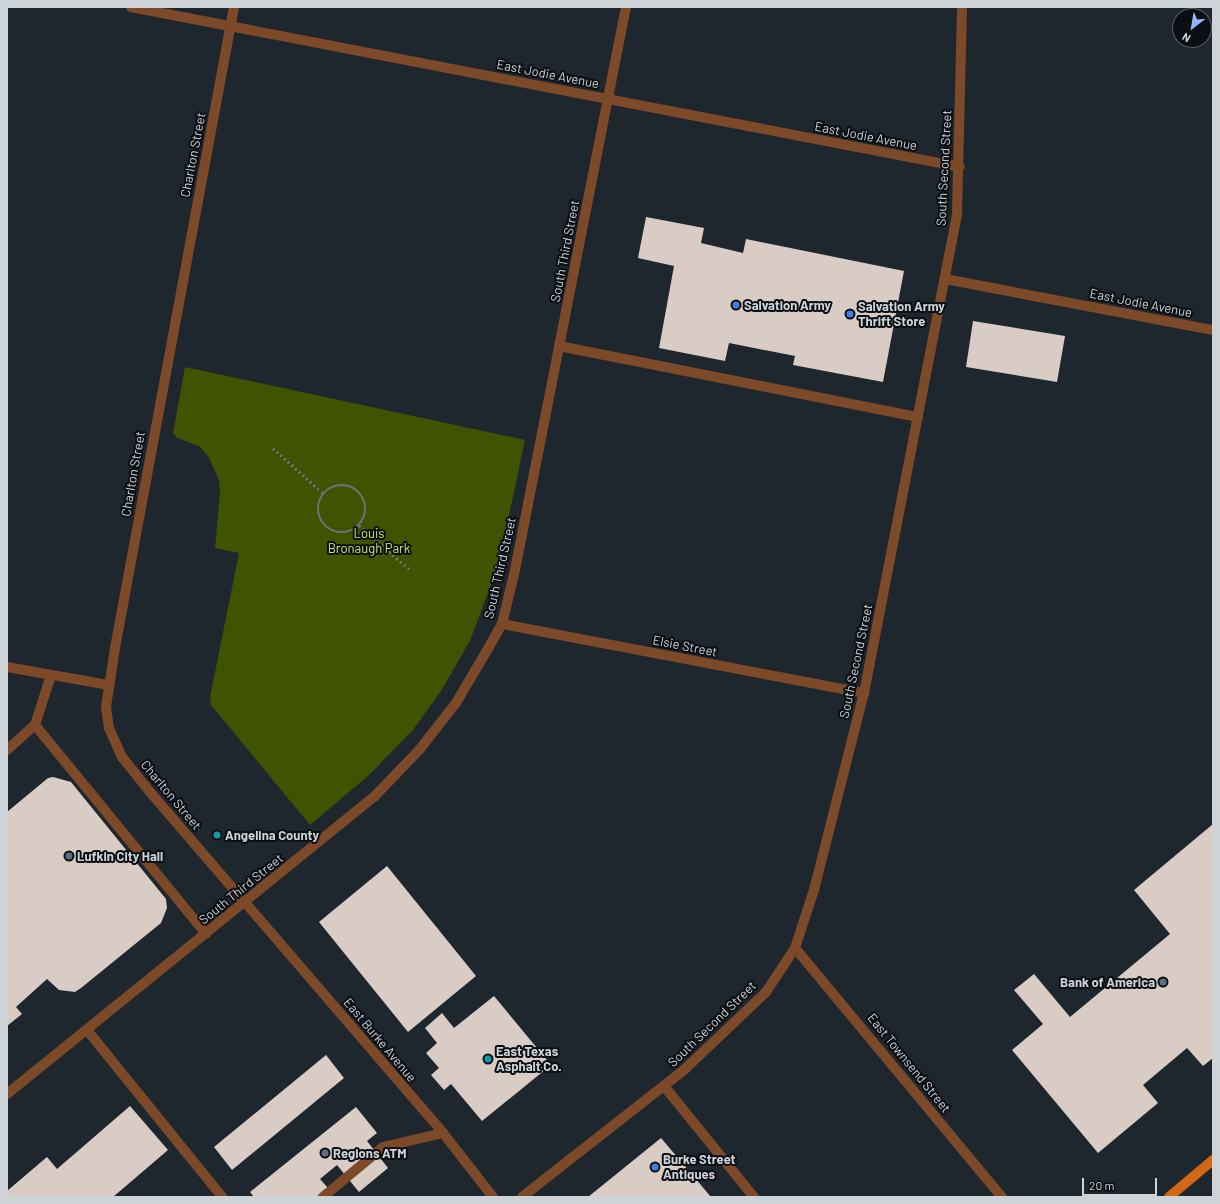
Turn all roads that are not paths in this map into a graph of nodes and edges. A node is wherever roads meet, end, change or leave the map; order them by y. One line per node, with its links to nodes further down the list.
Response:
1 (130, 7): 5 (street, East Jodie Avenue)
2 (234, 7): 5 (street, Charlton Street)
3 (626, 7): 6 (street, South Third Street)
4 (962, 7): 7 (street, South Second Street)
5 (230, 27): 6 (street, East Jodie Avenue); 15 (street, Charlton Street)
6 (608, 99): 7 (street, East Jodie Avenue); 10 (street, South Third Street)
7 (960, 167): 8 (street, South Second Street)
8 (946, 279): 9 (street, East Jodie Avenue); 11 (street, South Second Street)
9 (1213, 330)
10 (559, 346): 11 (street); 12 (street, South Third Street)
11 (918, 417): 16 (street, South Second Street)
12 (502, 624): 16 (street, Elsie Street); 19 (street, South Third Street)
13 (7, 667): 14 (street)
14 (51, 675): 15 (street); 17 (street)
15 (109, 685): 19 (street, Charlton Street)
16 (864, 694): 21 (street, South Second Street)
17 (35, 725): 18 (street); 20 (street)
18 (7, 750)
19 (246, 902): 20 (street, South Third Street); 25 (street, East Burke Avenue)
20 (206, 934): 22 (street, South Third Street)
21 (795, 948): 23 (street, South Second Street); 32 (street, East Townsend Street)
22 (87, 1030): 24 (street, South Third Street); 27 (street)
23 (664, 1086): 30 (street, South Second Street); 31 (street)
24 (7, 1094)
25 (443, 1133): 28 (street); 29 (street, East Burke Avenue)
26 (1213, 1160): 33 (main road)
27 (222, 1197)
28 (323, 1197)
29 (493, 1197)
30 (522, 1197)
31 (754, 1197)
32 (1002, 1197)
33 (1169, 1197)

